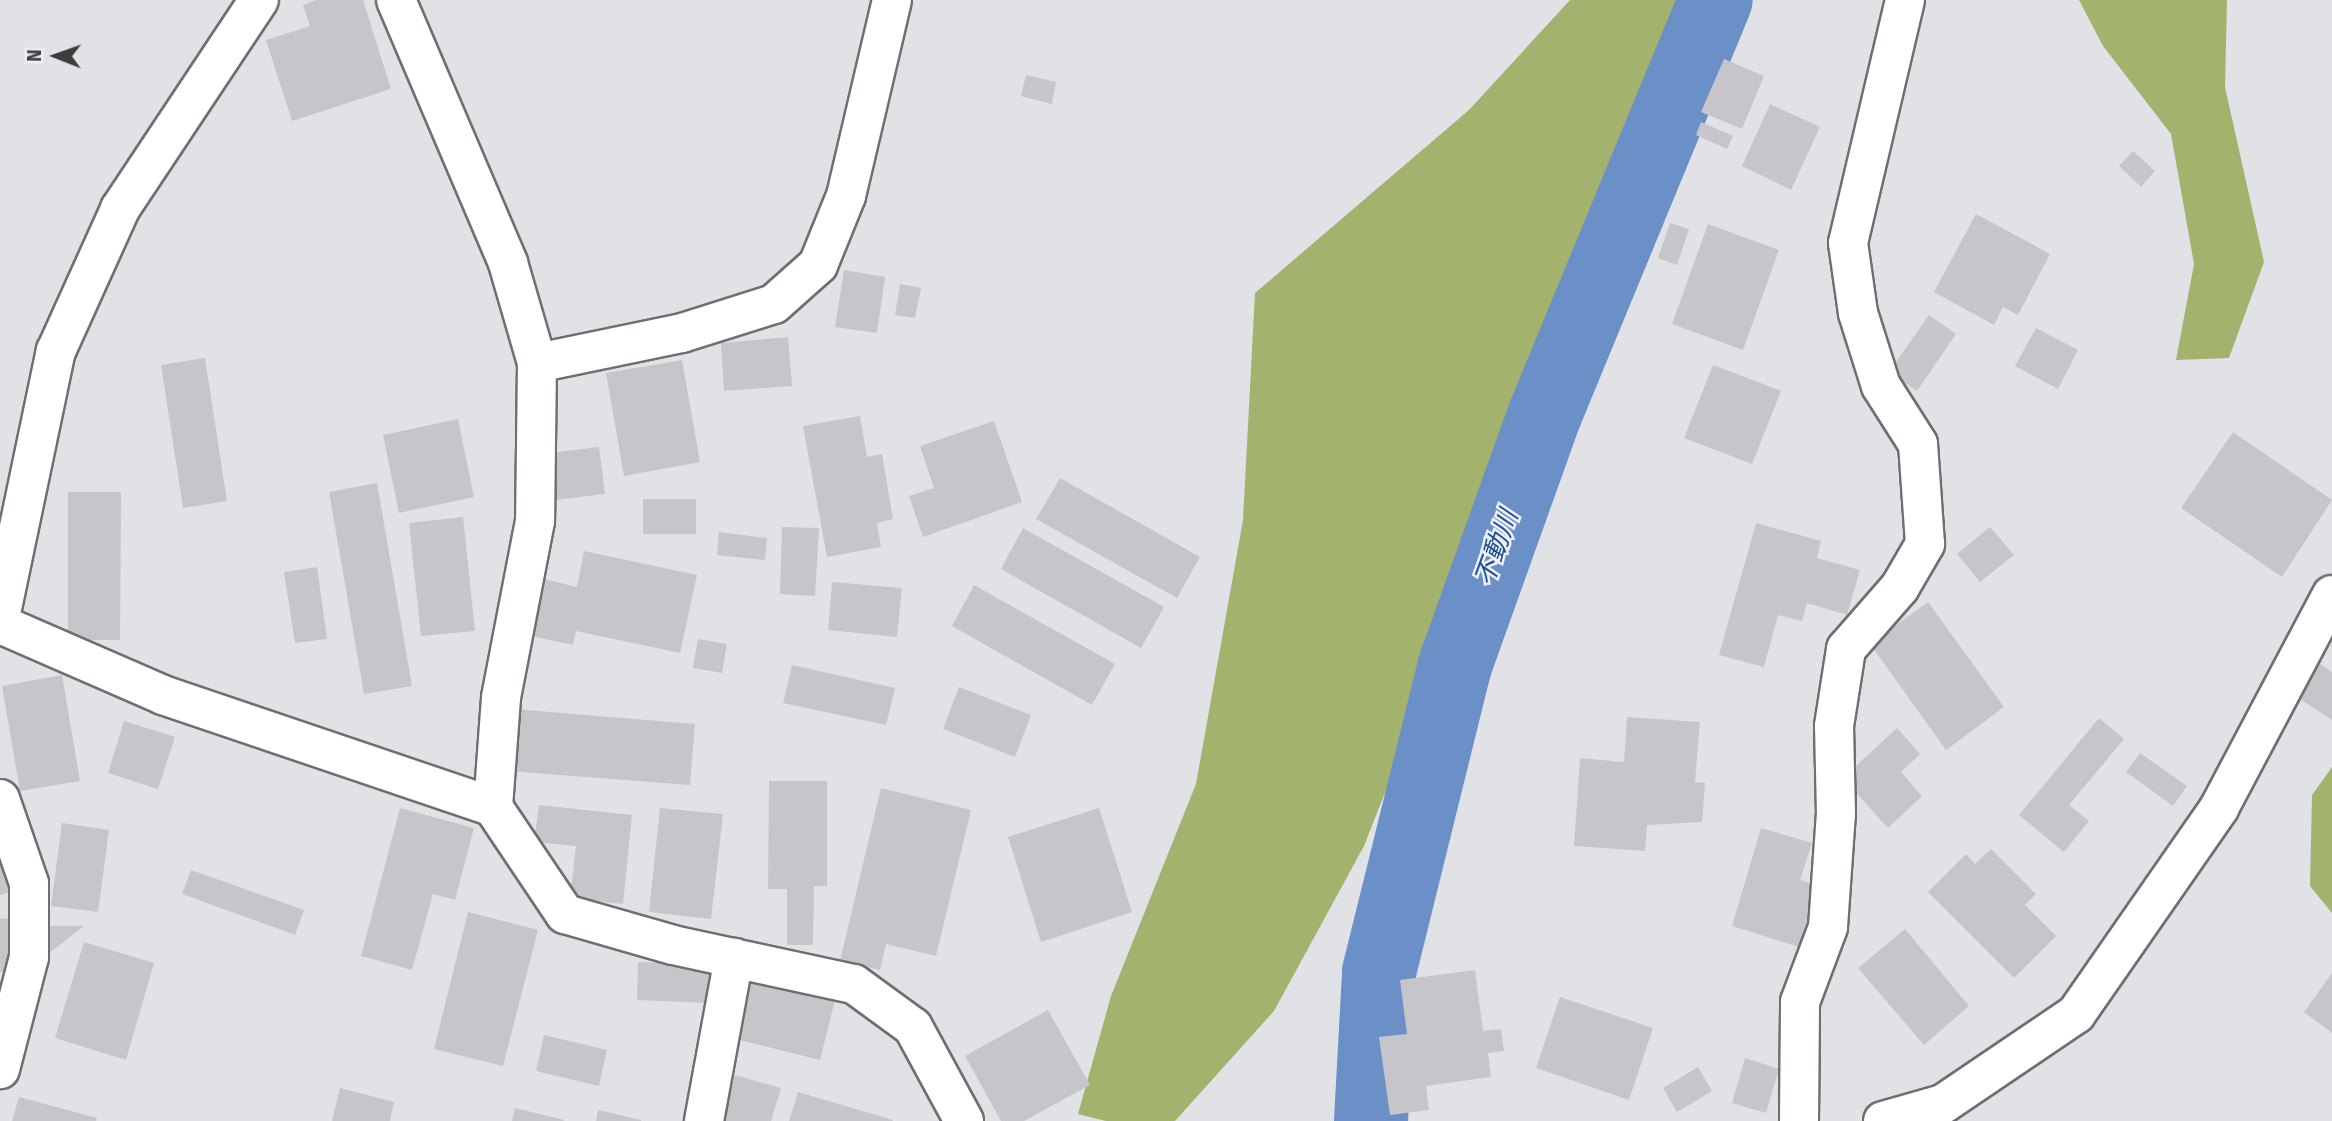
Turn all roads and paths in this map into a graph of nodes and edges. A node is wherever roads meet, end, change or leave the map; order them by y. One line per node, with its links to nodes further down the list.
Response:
1 (259, 0): 7 (street)
2 (396, 0): 5 (street)
3 (892, 0): 5 (street)
4 (1905, 0): 15 (street)
5 (537, 363): 10 (street)
6 (2332, 594): 16 (street)
7 (0, 618)
8 (0, 624): 10 (street)
9 (0, 799): 12 (street)
10 (493, 807): 11 (street)
11 (734, 958): 13 (street); 14 (street)
12 (0, 1069)
13 (704, 1121)
14 (964, 1121)
15 (1800, 1121)
16 (1883, 1121)

